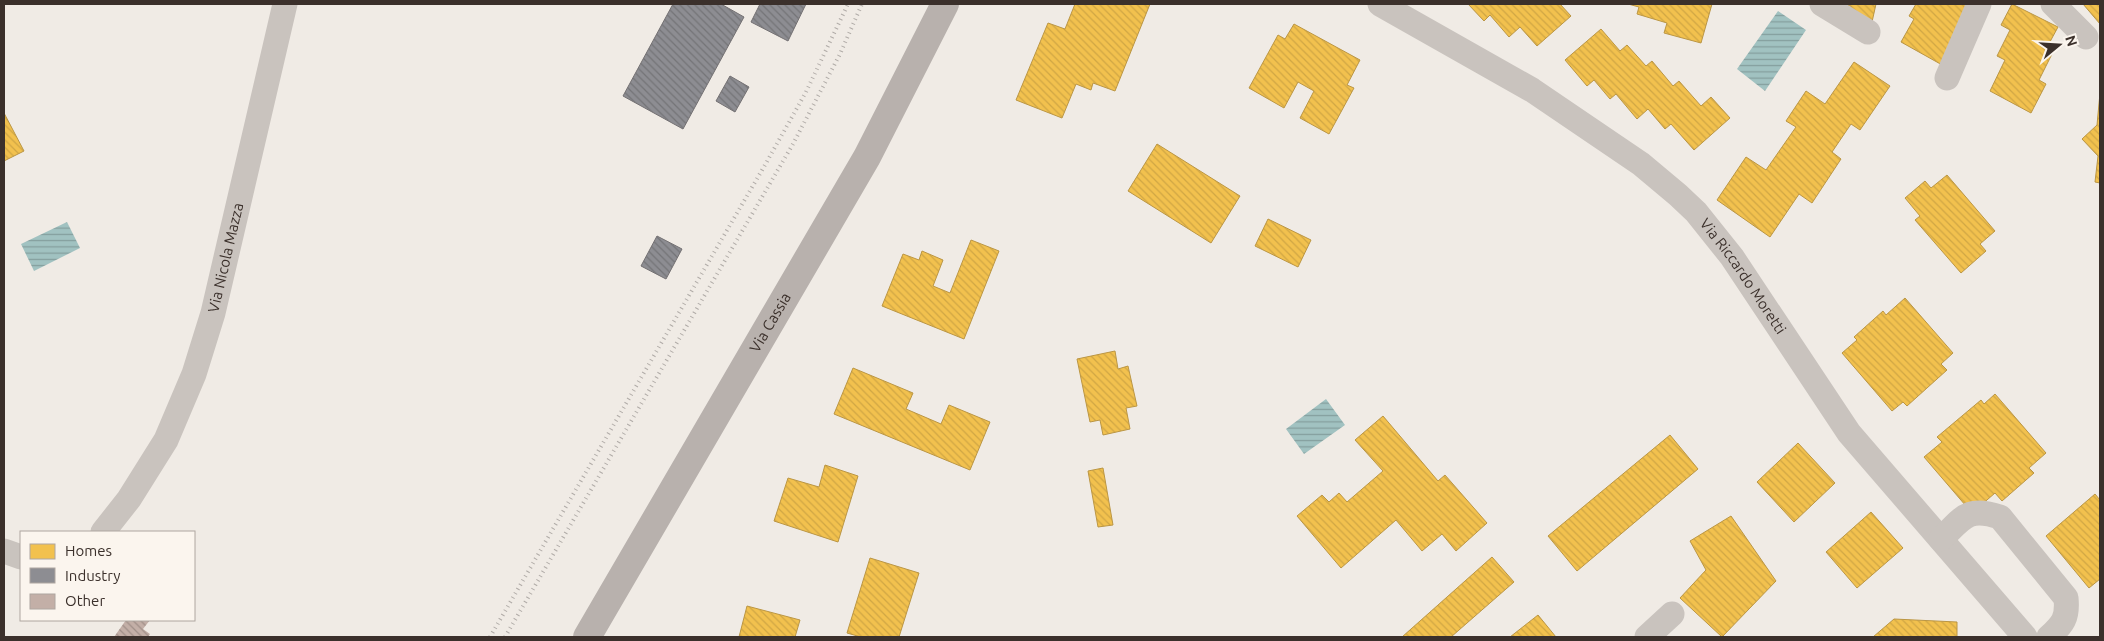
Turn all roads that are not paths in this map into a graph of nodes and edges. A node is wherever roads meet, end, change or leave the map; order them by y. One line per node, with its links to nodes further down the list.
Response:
1 (285, 4): 10 (street, Via Nicola Mazza)
2 (946, 4): 15 (main road, Via Cassia)
3 (1380, 4): 11 (street, Via Riccardo Moretti)
4 (1822, 4): 7 (street)
5 (1979, 4): 9 (street)
6 (2054, 4): 8 (street)
7 (1868, 32)
8 (2086, 37)
9 (1947, 78)
10 (103, 531)
11 (1941, 539): 17 (street, Via Riccardo Moretti); 18 (street)
12 (4, 551): 13 (street)
13 (20, 557)
14 (1672, 614): 16 (street)
15 (587, 637)
16 (1647, 637)
17 (2025, 637)
18 (2049, 637)

